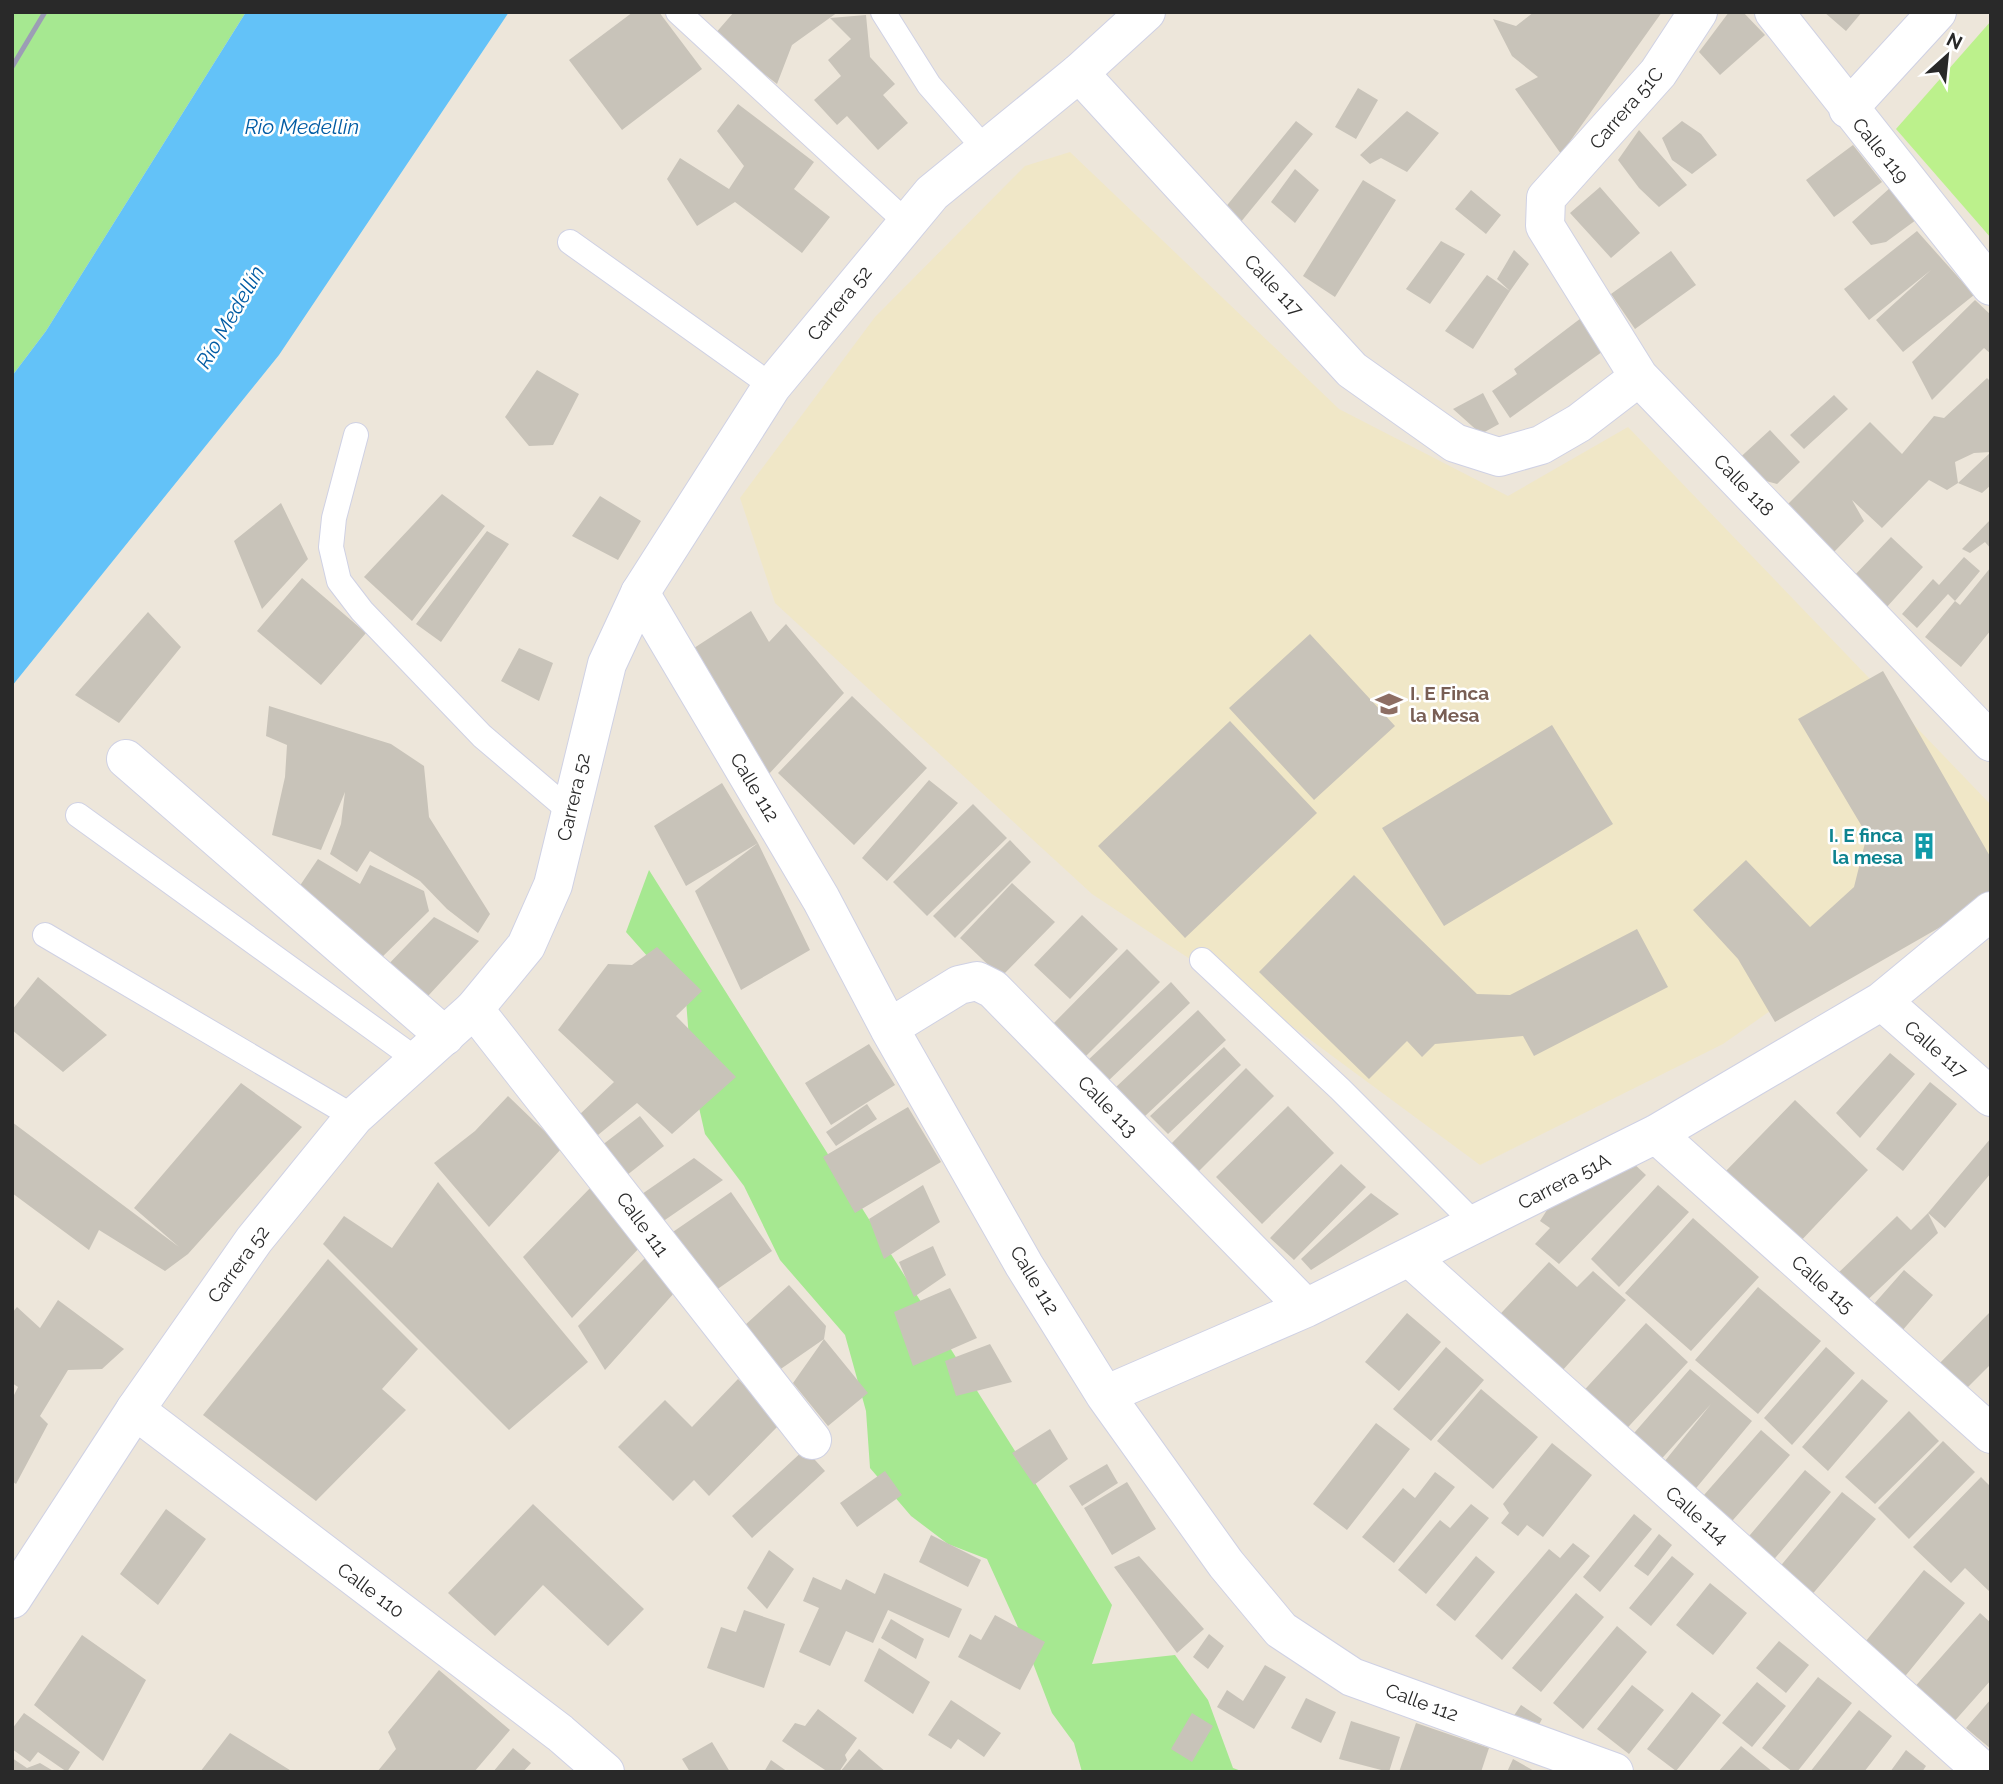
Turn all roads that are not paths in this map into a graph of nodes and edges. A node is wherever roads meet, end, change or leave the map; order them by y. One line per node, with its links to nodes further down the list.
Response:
1 (678, 12): 11 (lane)
2 (883, 12): 9 (lane)
3 (1146, 12): 7 (street, Carrera 52)
4 (1698, 12): 10 (street, Carrera 51C)
5 (1774, 12): 8 (street, Calle 119)
6 (1937, 12): 8 (street)
7 (1079, 74): 9 (street, Carrera 52); 14 (street, Calle 117)
8 (1848, 109): 13 (street, Calle 119)
9 (985, 149): 11 (street, Carrera 52)
10 (1546, 198): 14 (street, Calle 118)
11 (905, 221): 15 (street, Carrera 52)
12 (570, 242): 15 (lane)
13 (1991, 286)
14 (1639, 377): 18 (street, Calle 118)
15 (772, 386): 17 (street, Carrera 52)
16 (356, 435): 20 (lane)
17 (640, 593): 20 (street, Carrera 52); 27 (street, Calle 112)
18 (1991, 742)
19 (126, 759): 28 (street)
20 (570, 811): 26 (street, Carrera 52)
21 (78, 815): 28 (lane)
22 (1991, 911): 25 (street, Carrera 51A)
23 (45, 935): 30 (lane)
24 (1202, 960): 32 (lane)
25 (1882, 1001): 29 (street, Calle 117); 31 (street, Carrera 51A)
26 (474, 1009): 28 (street, Carrera 52); 38 (street, Calle 111)
27 (889, 1028): 34 (street, Calle 113); 35 (street, Calle 112)
28 (431, 1048): 30 (street, Carrera 52)
29 (1991, 1097)
30 (355, 1117): 36 (street, Carrera 52)
31 (1656, 1134): 32 (street, Carrera 51A); 37 (street, Calle 115)
32 (1476, 1225): 33 (street, Carrera 51A)
33 (1409, 1257): 34 (street, Carrera 51A); 42 (street, Calle 114)
34 (1306, 1308): 35 (street, Carrera 51A)
35 (1105, 1395): 41 (street, Calle 112)
36 (135, 1410): 39 (street, Carrera 52); 40 (street, Calle 110)
37 (1991, 1434)
38 (812, 1440)
39 (12, 1598)
40 (605, 1772)
41 (1614, 1772)
42 (1984, 1772)

